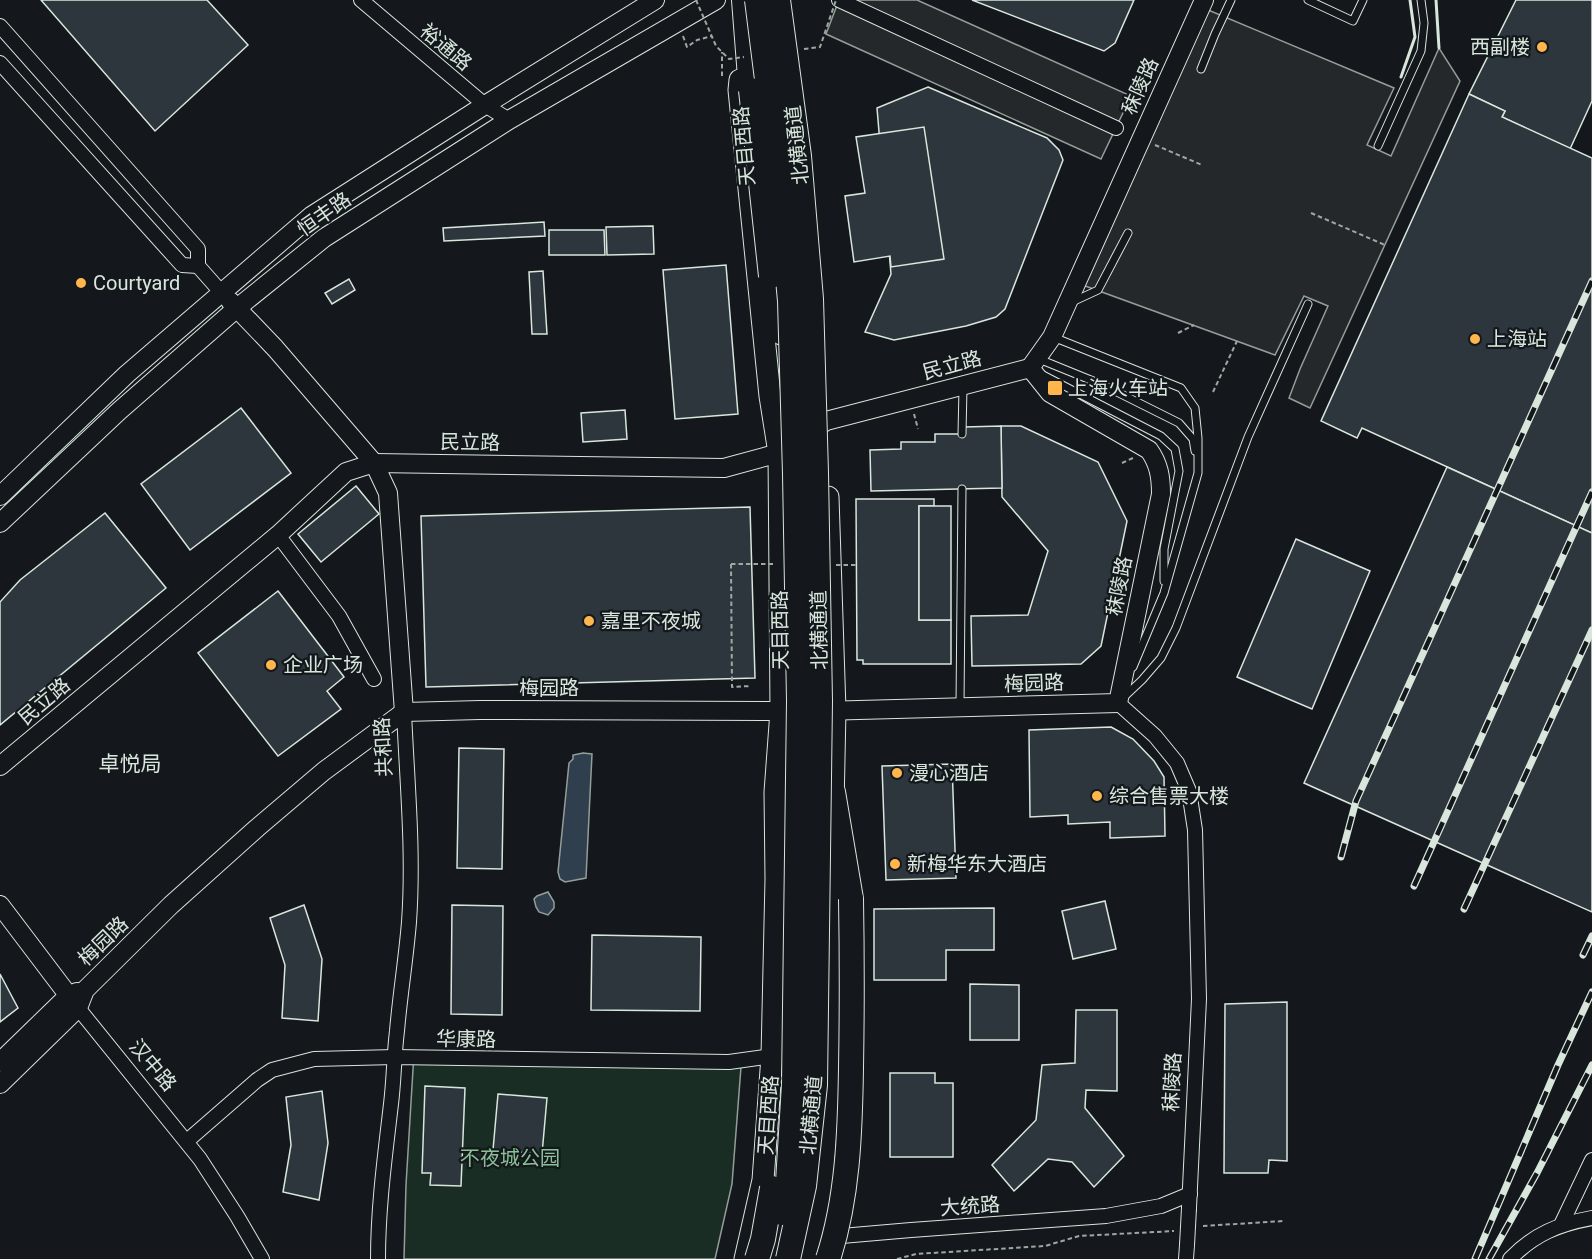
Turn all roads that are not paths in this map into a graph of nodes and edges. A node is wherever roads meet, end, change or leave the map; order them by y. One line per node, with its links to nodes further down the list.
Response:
1 (361, 0): 16 (street, 裕通路)
2 (655, 0): 16 (street, 恒丰路)
3 (716, 0): 17 (street, 恒丰路)
4 (744, 0): 31 (main road, 天目西路); 37 (highway, bridge)
5 (757, 0): 37 (highway, 北横通道, bridge)
6 (778, 0): 29 (main road); 57 (highway, 北横通道, bridge)
7 (839, 0): 18 (street)
8 (1204, 0): 24 (street, 秣陵路)
9 (1231, 0): 15 (lane)
10 (1308, 0): 11 (lane)
11 (1362, 0)
12 (1420, 0): 19 (lane)
13 (0, 26): 21 (street)
14 (0, 63): 21 (street)
15 (1201, 69)
16 (485, 105): 17 (street, 裕通路); 22 (street, 恒丰路)
17 (509, 120): 25 (street, 恒丰路)
18 (1116, 128)
19 (1378, 147)
20 (1128, 233): 24 (lane)
21 (198, 266): 22 (street)
22 (221, 292): 25 (street, 共和路); 35 (street, 恒丰路)
23 (1308, 304): 41 (lane)
24 (1066, 305): 26 (street, 秣陵路)
25 (237, 308): 33 (street, 共和路); 36 (street, 恒丰路)
26 (1052, 337): 27 (street, 秣陵路); 32 (lane)
27 (1034, 363): 28 (street, 民立路); 32 (lane); 39 (lane); 41 (street, 秣陵路)
28 (963, 386): 29 (street, 民立路); 30 (lane)
29 (826, 421): 31 (street, 民立路); 43 (main road)
30 (962, 434)
31 (779, 453): 33 (street, 民立路); 44 (main road, 天目西路)
32 (1197, 459): 39 (lane)
33 (374, 463): 38 (street, 民立路); 45 (street, 共和路)
34 (962, 489): 42 (lane)
35 (0, 496)
36 (0, 523)
37 (796, 534): 50 (highway, 北横通道, bridge)
38 (278, 535): 40 (street); 46 (street, 民立路)
39 (1164, 593): 41 (lane)
40 (374, 679)
41 (1118, 703): 42 (street, 梅园路); 58 (street, 秣陵路)
42 (960, 708): 43 (street, 梅园路)
43 (835, 710): 44 (street, 梅园路); 47 (main road)
44 (781, 711): 45 (street, 梅园路); 51 (main road, 天目西路)
45 (404, 712): 49 (street, 梅园路); 52 (street, 共和路)
46 (0, 766)
47 (833, 792): 61 (main road); 69 (highway, bridge)
48 (0, 905): 49 (street, 汉中路)
49 (77, 998): 53 (street, 梅园路); 54 (street, 梅园路); 55 (street, 汉中路)
50 (795, 1010): 63 (highway, bridge); 66 (highway, 北横通道, bridge)
51 (772, 1056): 52 (street, 华康路); 63 (main road, 天目西路)
52 (395, 1057): 55 (street, 华康路); 65 (street, 共和路)
53 (0, 1062)
54 (0, 1084)
55 (187, 1141): 64 (street, 汉中路)
56 (1592, 1160): 60 (street)
57 (804, 1186): 67 (highway, 北横通道, bridge); 68 (highway, bridge)
58 (1190, 1194): 61 (street, 大统路); 62 (street, 秣陵路, bridge)
59 (1592, 1218): 60 (street)
60 (1561, 1225): 70 (street)
61 (809, 1249): 63 (street, 大统路)
62 (1186, 1252)
63 (750, 1253)
64 (262, 1259)
65 (378, 1259)
66 (771, 1259)
67 (788, 1259)
68 (796, 1259)
69 (828, 1259)
70 (1510, 1259)

